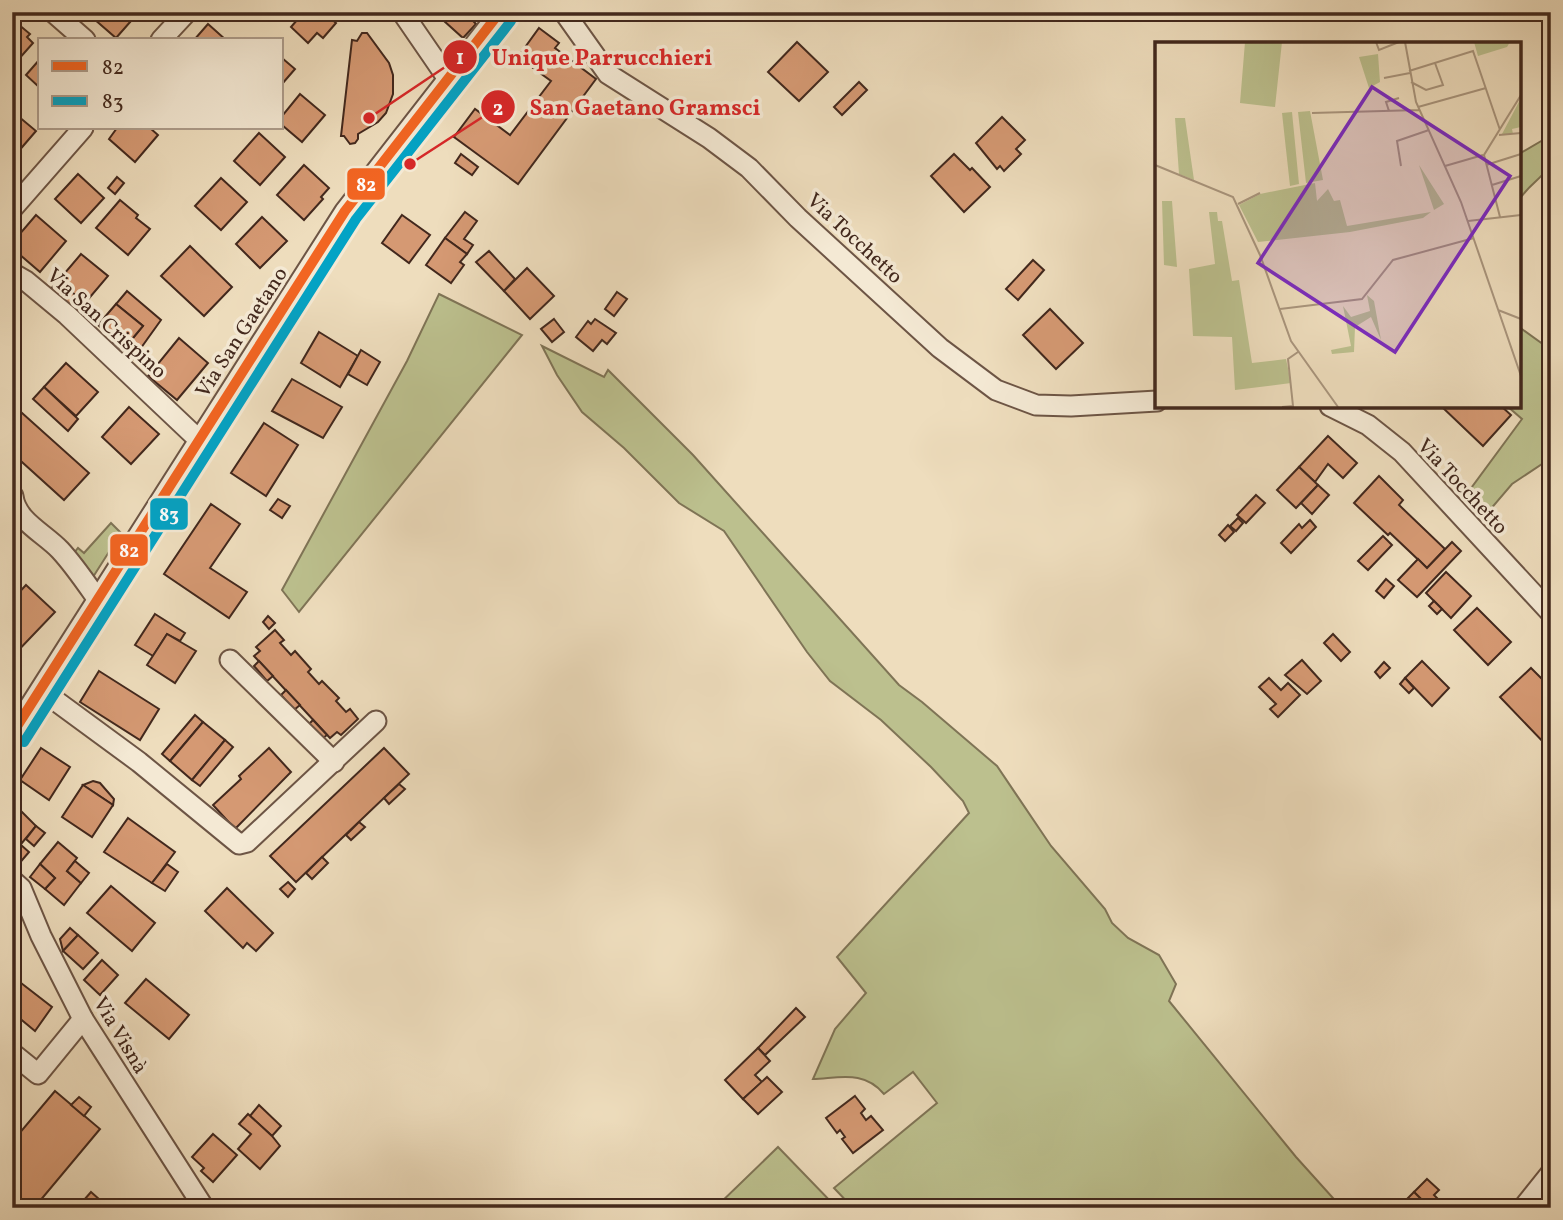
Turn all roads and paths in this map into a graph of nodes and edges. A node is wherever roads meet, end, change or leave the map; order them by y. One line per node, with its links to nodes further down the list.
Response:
1 (53, 12): 6 (street)
2 (187, 12): 7 (street)
3 (402, 12): 8 (street)
4 (500, 12): 8 (street, Via San Gaetano)
5 (564, 12): 13 (street, Via Tocchetto)
6 (83, 38)
7 (163, 38)
8 (448, 79): 15 (street, Via San Gaetano)
9 (81, 130): 10 (street)
10 (19, 188): 11 (street)
11 (12, 209)
12 (12, 272): 15 (street, Via San Crispino)
13 (1155, 401)
14 (1333, 408): 18 (street, Via Tocchetto)
15 (200, 440): 17 (street, Via San Gaetano)
16 (13, 496): 17 (street)
17 (98, 600): 20 (street, Via San Gaetano)
18 (1551, 613)
19 (230, 660): 23 (street)
20 (41, 690): 22 (street, Via San Gaetano); 23 (street)
21 (376, 721): 23 (street)
22 (12, 734)
23 (334, 762)
24 (12, 880): 25 (street, Via Visnà)
25 (83, 1019): 26 (street); 28 (street, Via Visnà)
26 (12, 1053)
27 (1551, 1173): 29 (street)
28 (204, 1208)
29 (1523, 1208)

